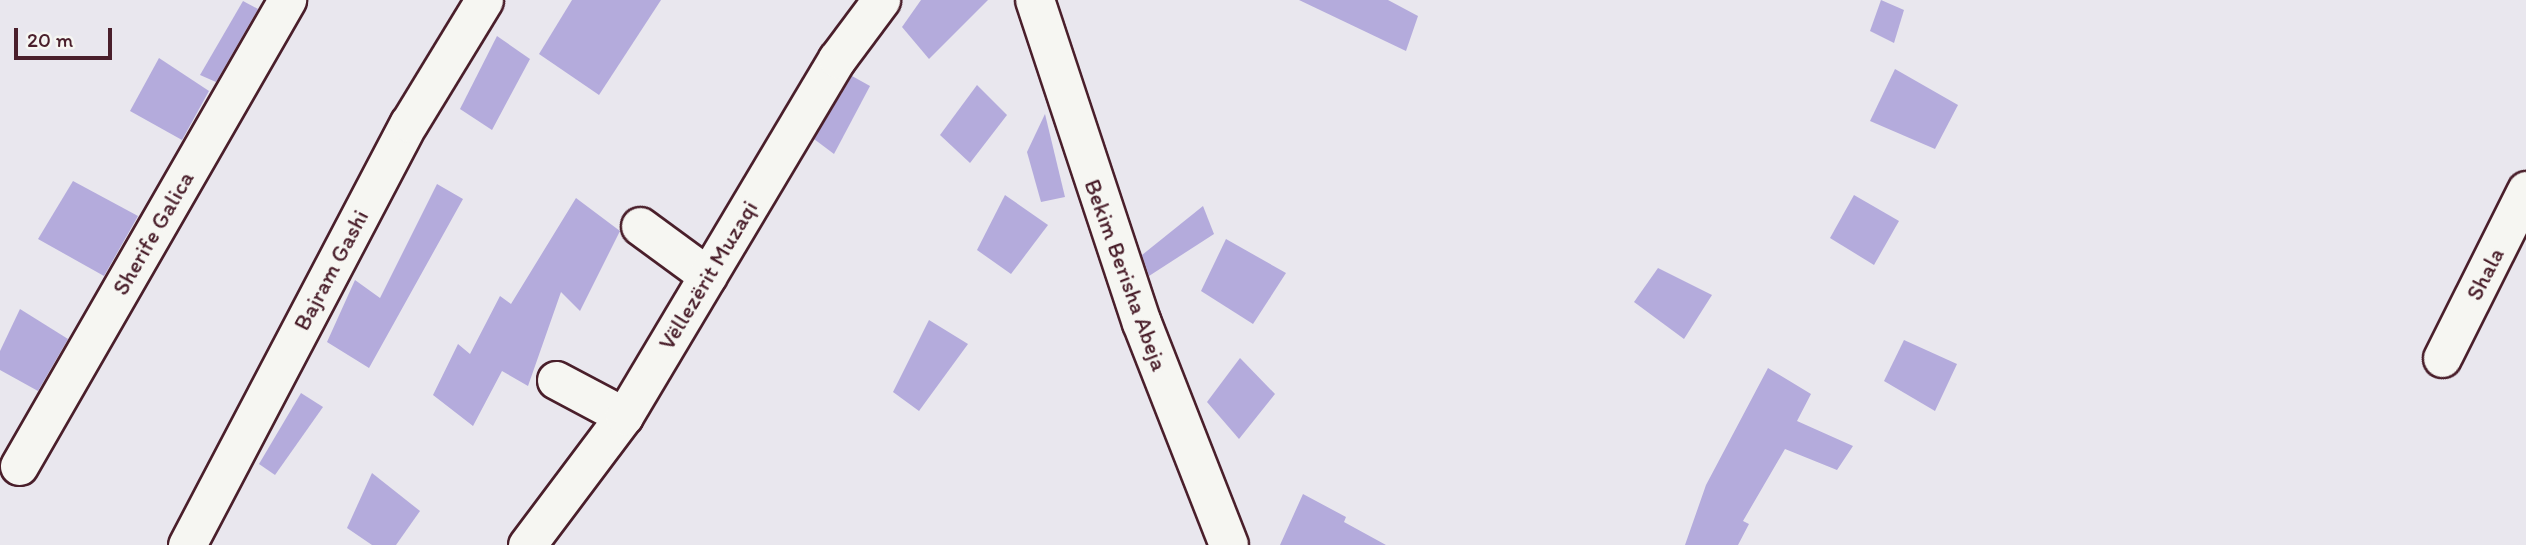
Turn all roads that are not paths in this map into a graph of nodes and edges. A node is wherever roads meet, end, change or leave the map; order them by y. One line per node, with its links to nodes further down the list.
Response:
1 (287, 0): 11 (street, Sherife Galica)
2 (485, 0): 12 (street, Bajram Gashi)
3 (881, 0): 7 (street, Vëllezërit Muzaqi)
4 (1035, 0): 14 (street, Bekim Berisha Abeja)
5 (2526, 190): 8 (street, Shala)
6 (640, 226): 7 (street)
7 (708, 276): 10 (street, Vëllezërit Muzaqi)
8 (2442, 358)
9 (556, 380): 10 (street)
10 (624, 416): 13 (street, Vëllezërit Muzaqi)
11 (19, 466)
12 (187, 545)
13 (527, 545)
14 (1229, 545)

